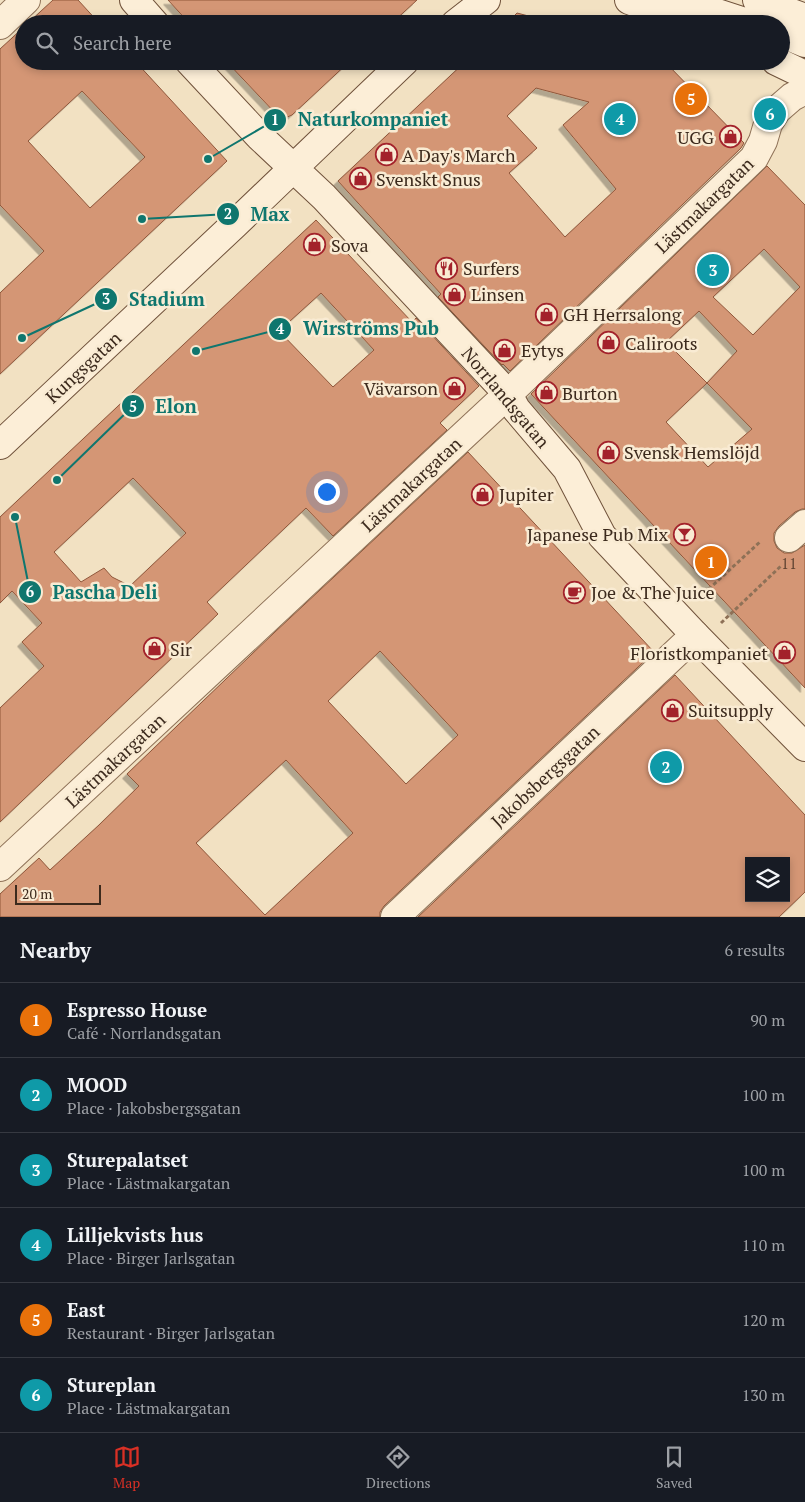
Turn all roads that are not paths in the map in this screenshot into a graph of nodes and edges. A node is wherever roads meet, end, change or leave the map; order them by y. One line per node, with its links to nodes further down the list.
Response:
1 (26, 0): 14 (street)
2 (134, 0): 8 (street)
3 (456, 0): 9 (street)
4 (486, 0): 10 (street)
5 (629, 0): 11 (street)
6 (677, 0): 12 (street)
7 (757, 0): 13 (street)
8 (147, 15)
9 (445, 15)
10 (467, 15)
11 (670, 15)
12 (723, 15)
13 (805, 18)
14 (0, 25)
15 (790, 37): 16 (street)
16 (805, 43)
17 (790, 67): 20 (street)
18 (197, 70): 22 (street, Norrlandsgatan)
19 (395, 70): 22 (street, Kungsgatan)
20 (805, 74)
21 (805, 90): 23 (street, Lästmakargatan)
22 (292, 168): 23 (street, Norrlandsgatan); 24 (street, Kungsgatan)
23 (508, 394): 25 (street, Norrlandsgatan); 27 (street, Lästmakargatan)
24 (0, 444)
25 (692, 631): 26 (street, Norrlandsgatan); 28 (street, Jakobsbergsgatan)
26 (805, 746)
27 (0, 867)
28 (395, 917)

